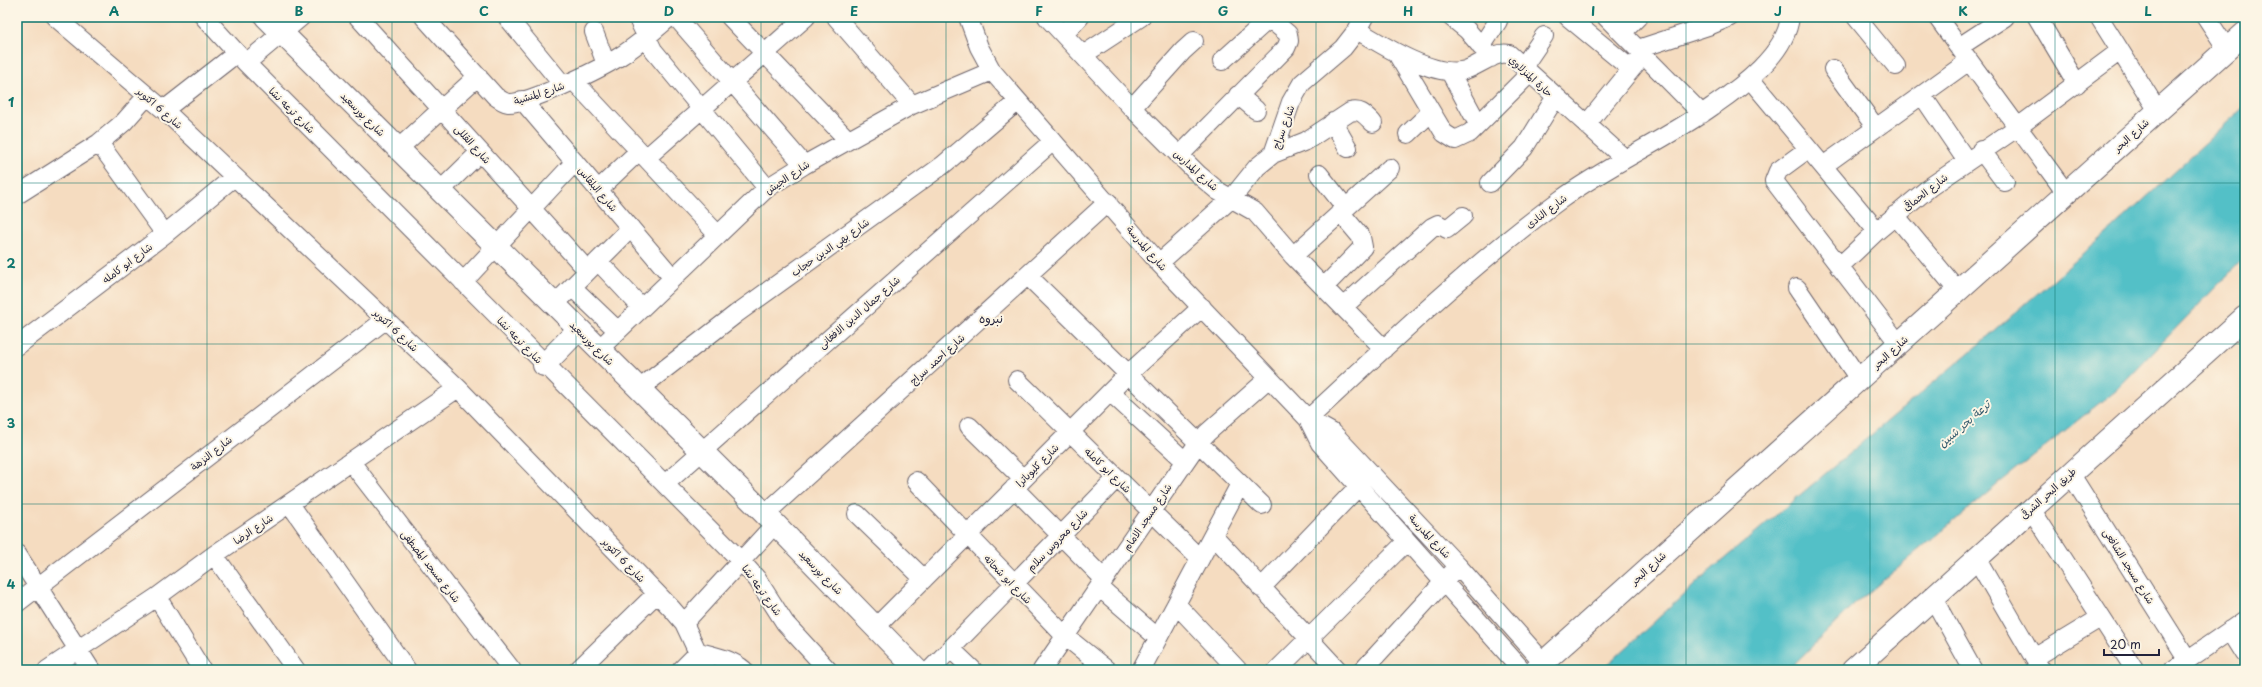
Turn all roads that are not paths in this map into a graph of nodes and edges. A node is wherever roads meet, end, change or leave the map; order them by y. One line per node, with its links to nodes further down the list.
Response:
1 (55, 17): 64 (street, شارع 6 اكتوبر)
2 (204, 17): 48 (street, شارع ترعه نشا)
3 (301, 17): 32 (street)
4 (358, 17): 71 (street, شارع القللى)
5 (426, 17): 57 (street, شارع المنشية)
6 (507, 17): 60 (street)
7 (637, 17): 38 (street)
8 (670, 17): 38 (street, شارع المنشية)
9 (676, 17): 59 (street)
10 (730, 17): 42 (street)
11 (806, 17): 42 (street)
12 (836, 17): 68 (street)
13 (1047, 17): 36 (street, شارع المدارس)
14 (1080, 17): 36 (street)
15 (1141, 17): 47 (street)
16 (1451, 17): 44 (street)
17 (1568, 17): 52 (street)
18 (1606, 17): 34 (street)
19 (1638, 17): 34 (street)
20 (1730, 17): 43 (street)
21 (1856, 17): 51 (street)
22 (1937, 17): 46 (street)
23 (2006, 17): 46 (street)
24 (2037, 17): 61 (street)
25 (2099, 17): 41 (street)
26 (2206, 17): 40 (street)
27 (969, 18): 54 (street, شارع المدرسة)
28 (1271, 18): 49 (street); 62 (street)
29 (1790, 18): 58 (street, شارع النادى)
30 (1498, 21): 44 (street)
31 (1360, 24): 45 (street, حارة المنزلاوي); 93 (street, شارع سراج)
32 (274, 25): 48 (street); 88 (street, شارع بورسعيد)
33 (594, 32): 50 (street)
34 (1622, 33): 43 (street)
35 (2245, 33): 40 (street, شارع البحر)
36 (1064, 34): 47 (street, شارع المدارس)
37 (1544, 36): 55 (street)
38 (646, 38): 50 (street, شارع المنشية); 72 (street)
39 (1194, 41): 69 (street)
40 (2226, 49): 74 (street, شارع البحر)
41 (2120, 51): 61 (street, شارع الحماقى); 74 (street)
42 (766, 52): 59 (street); 84 (street)
43 (1641, 52): 52 (street); 76 (street)
44 (1486, 53): 55 (street, حارة المنزلاوي); 56 (street, حارة المنزلاوي)
45 (1397, 54): 56 (street, حارة المنزلاوي); 75 (street)
46 (1964, 54): 63 (street); 81 (street)
47 (1083, 55): 69 (street, شارع المدارس)
48 (241, 58): 70 (street); 127 (street, شارع ترعه نشا)
49 (1222, 61)
50 (606, 64): 60 (street, شارع المنشية)
51 (1896, 66)
52 (1631, 69): 80 (street)
53 (1833, 69): 82 (street)
54 (992, 71): 67 (street, شارع المدرسة); 68 (street, شارع الجيش)
55 (1526, 71): 65 (street, حارة المنزلاوي); 79 (street)
56 (1450, 72): 79 (street)
57 (478, 76): 66 (street, شارع المنشية); 71 (street)
58 (1751, 80): 76 (street, شارع النادى); 89 (street)
59 (732, 82): 72 (street); 98 (street)
60 (568, 83): 66 (street, شارع المنشية); 92 (street)
61 (2077, 84): 81 (street, شارع الحماقى)
62 (1238, 95): 73 (street); 94 (street)
63 (1922, 95): 82 (street); 96 (street)
64 (147, 96): 70 (street, شارع 6 اكتوبر); 86 (street)
65 (1555, 98): 80 (street, حارة المنزلاوي); 104 (street)
66 (522, 100): 97 (street, شارع البلقاس)
67 (1018, 101): 85 (street, شارع المدرسة); 150 (street, شارع بهي الدين حجاب)
68 (912, 105): 84 (street, شارع الجيش)
69 (1132, 108): 94 (street, شارع المدارس)
70 (164, 110): 102 (street, شارع 6 اكتوبر)
71 (442, 110): 88 (street); 91 (street, شارع القللى)
72 (701, 110): 92 (street); 105 (street)
73 (1256, 110)
74 (2158, 111): 108 (street, شارع البحر)
75 (1431, 112): 79 (street); 83 (street)
76 (1702, 114): 95 (street, شارع النادى)
77 (1333, 122): 78 (street); 87 (street); 93 (street)
78 (1373, 123)
79 (1478, 124)
80 (1586, 125): 95 (street, حارة المنزلاوي)
81 (2018, 127): 90 (street, شارع الحماقى); 108 (street)
82 (1876, 128): 99 (street)
83 (1408, 134)
84 (848, 140): 98 (street, شارع الجيش)
85 (1053, 141): 111 (street, شارع المدرسة); 156 (street, شارع جمال الدين الافغانى)
86 (99, 143): 109 (street); 118 (street)
87 (1348, 148)
88 (398, 149): 107 (street, شارع بورسعيد)
89 (1808, 149): 99 (street); 124 (street)
90 (1981, 150): 96 (street, شارع الحماقى); 103 (street)
91 (480, 152): 107 (street); 112 (street, شارع القللى)
92 (643, 154): 106 (street); 119 (street)
93 (1273, 154): 110 (street, شارع سراج)
94 (1179, 156): 110 (street, شارع المدارس)
95 (1625, 159): 143 (street, شارع النادى)
96 (1966, 160): 114 (street, شارع الحماقى)
97 (575, 162): 106 (street, شارع البلقاس); 112 (street)
98 (804, 165): 105 (street, شارع الجيش)
99 (1823, 166): 117 (street)
100 (1390, 168): 113 (street)
101 (1319, 174): 113 (street)
102 (234, 177): 118 (street, شارع ابو كامله); 137 (street, شارع 6 اكتوبر)
103 (2005, 182)
104 (1490, 183)
105 (767, 188): 119 (street, شارع الجيش)
106 (599, 189): 116 (street, شارع البلقاس)
107 (440, 191): 120 (street, شارع بورسعيد)
108 (2066, 193): 131 (street, شارع البحر)
109 (17, 195)
110 (1232, 198): 121 (street, شارع المدارس); 122 (street, شارع سراج)
111 (1108, 202): 122 (street, شارع المدرسة); 125 (street, شارع احمد سراج)
112 (532, 209): 120 (street); 123 (street, شارع القللى)
113 (1343, 210): 121 (street); 129 (street)
114 (1895, 215): 117 (street, شارع الحماقى); 131 (street)
115 (1463, 216): 135 (street)
116 (631, 228): 123 (street); 126 (street, شارع البلقاس)
117 (1877, 231): 124 (street, شارع الحماقى)
118 (165, 234): 141 (street, شارع ابو كامله)
119 (718, 235): 126 (street, شارع الجيش)
120 (497, 248): 127 (street); 132 (street, شارع بورسعيد)
121 (1293, 256): 129 (street, شارع المدارس)
122 (1159, 263): 133 (street, شارع المدرسة)
123 (593, 266): 128 (street); 134 (street, شارع القللى)
124 (1839, 266): 140 (street)
125 (1028, 276): 145 (street); 171 (street, شارع احمد سراج)
126 (673, 278): 134 (street, شارع الجيش)
127 (463, 282): 144 (street, شارع ترعه نشا)
128 (572, 287): 132 (street); 139 (street)
129 (1324, 287): 135 (street, شارع المدارس)
130 (1797, 288): 147 (street)
131 (1958, 291): 140 (street, شارع البحر)
132 (554, 305): 138 (street, شارع بورسعيد)
133 (1202, 307): 145 (street, شارع كليوباترا); 146 (street, شارع المدرسة)
134 (642, 308): 139 (street, شارع الجيش)
135 (1344, 308): 143 (street, شارع المدارس)
136 (2245, 317): 159 (street, طريق البحر الشرقى)
137 (385, 320): 149 (street, شارع 6 اكتوبر); 186 (street, شارع النزهة)
138 (579, 329): 142 (street, شارع بورسعيد); 144 (street)
139 (618, 331): 142 (street, شارع الجيش)
140 (1899, 344): 147 (street, شارع البحر)
141 (17, 346)
142 (599, 349): 150 (street, شارع بورسعيد)
143 (1384, 349): 152 (street, شارع النادى)
144 (544, 365): 162 (street, شارع ترعه نشا)
145 (1127, 374): 151 (street, شارع كليوباترا); 155 (street)
146 (1269, 378): 152 (street, شارع المدرسة); 155 (street, شارع مسجد الامام)
147 (1859, 379): 206 (street, شارع البحر)
148 (1017, 380): 154 (street, شارع ابو كامله)
149 (458, 388): 158 (street, شارع الرضا); 188 (street, شارع 6 اكتوبر)
150 (639, 389): 156 (street, شارع بورسعيد)
151 (1110, 392): 154 (street, شارع كليوباترا); 157 (street)
152 (1308, 420): 165 (street, شارع المدرسة); 181 (street, شارع المدرسة)
153 (969, 426): 163 (street)
154 (1070, 432): 160 (street, شارع ابو كامله); 163 (street, شارع كليوباترا)
155 (1198, 443): 157 (street, شارع مسجد الامام); 164 (street)
156 (701, 450): 162 (street, شارع جمال الدين الافغانى); 171 (street, شارع بورسعيد)
157 (1185, 461): 169 (street, شارع مسجد الامام)
158 (351, 462): 166 (street, شارع الرضا); 213 (street, شارع مسجد المصطفى)
159 (2070, 473): 168 (street, طريق البحر الشرقى); 207 (street, شارع مسجد الشافعى)
160 (1117, 478): 169 (street, شارع ابو كامله); 174 (street, شارع محروس سلام)
161 (916, 481): 173 (street, شارع ابو شحاته)
162 (665, 484): 180 (street, شارع ترعه نشا)
163 (1019, 484): 173 (street, شارع كليوباترا); 174 (street)
164 (1240, 484): 167 (street); 172 (street)
165 (1359, 486): 175 (street, شارع المدرسة); 187 (street)
166 (290, 504): 177 (street, شارع الرضا); 212 (street)
167 (1262, 505)
168 (2031, 509): 178 (street, طريق البحر الشرقى); 193 (street)
169 (1151, 512): 179 (street, شارع ابو كامله); 184 (street, شارع مسجد الامام)
170 (857, 514): 182 (street)
171 (770, 519): 180 (street, شارع احمد سراج); 196 (street, شارع بورسعيد)
172 (1213, 535): 179 (street); 187 (street)
173 (967, 536): 182 (street, شارع كليوباترا); 185 (street, شارع ابو شحاته)
174 (1061, 536): 184 (street); 185 (street, شارع محروس سلام)
175 (1407, 541): 183 (street, شارع المدرسة); 200 (street)
176 (17, 554): 186 (street)
177 (214, 555): 189 (street, شارع الرضا); 211 (street)
178 (1976, 558): 190 (street, طريق البحر الشرقى); 205 (street)
179 (1200, 559): 192 (street)
180 (740, 560): 195 (street, شارع احمد سراج); 218 (street, شارع ترعه نشا)
181 (1458, 566): 183 (street); 206 (street, شارع المدرسة)
182 (924, 579): 196 (street, شارع كليوباترا)
183 (1444, 582): 228 (street); 229 (street, شارع المدرسة)
184 (1102, 583): 198 (street, شارع مسجد الامام); 199 (street)
185 (1014, 584): 198 (street, شارع ابو شحاته); 202 (street, شارع محروس سلام)
186 (38, 587): 191 (street, شارع النزهة); 201 (street)
187 (1261, 588): 200 (street)
188 (656, 594): 195 (street, شارع 6 اكتوبر); 214 (street)
189 (157, 597): 201 (street, شارع الرضا); 210 (street)
190 (1932, 598): 230 (street, طريق البحر الشرقى); 231 (street)
191 (17, 603)
192 (1176, 604): 199 (street); 225 (street)
193 (2100, 618): 205 (street); 232 (street)
194 (2245, 620): 197 (street)
195 (684, 623): 203 (street, شارع 6 اكتوبر)
196 (876, 627): 219 (street, شارع بورسعيد)
197 (2230, 630): 204 (street); 207 (street)
198 (1065, 636): 222 (street, شارع مسجد الامام); 223 (street, شارع ابو شحاته)
199 (1158, 638): 224 (street)
200 (1309, 638): 226 (street); 227 (street)
201 (79, 649): 208 (street, شارع الرضا); 209 (street)
202 (951, 649): 220 (street, شارع محروس سلام); 221 (street)
203 (699, 652): 215 (street); 216 (street, شارع 6 اكتوبر); 217 (street)
204 (2245, 654)
205 (2038, 664)
206 (1543, 667)
207 (2180, 667)
208 (48, 670)
209 (91, 670)
210 (202, 670)
211 (296, 670)
212 (407, 670)
213 (512, 670)
214 (578, 670)
215 (681, 670)
216 (706, 670)
217 (744, 670)
218 (828, 670)
219 (917, 670)
220 (930, 670)
221 (974, 670)
222 (1042, 670)
223 (1107, 670)
224 (1142, 670)
225 (1238, 670)
226 (1277, 670)
227 (1338, 670)
228 (1363, 670)
229 (1522, 670)
230 (1853, 670)
231 (1974, 670)
232 (2135, 670)

